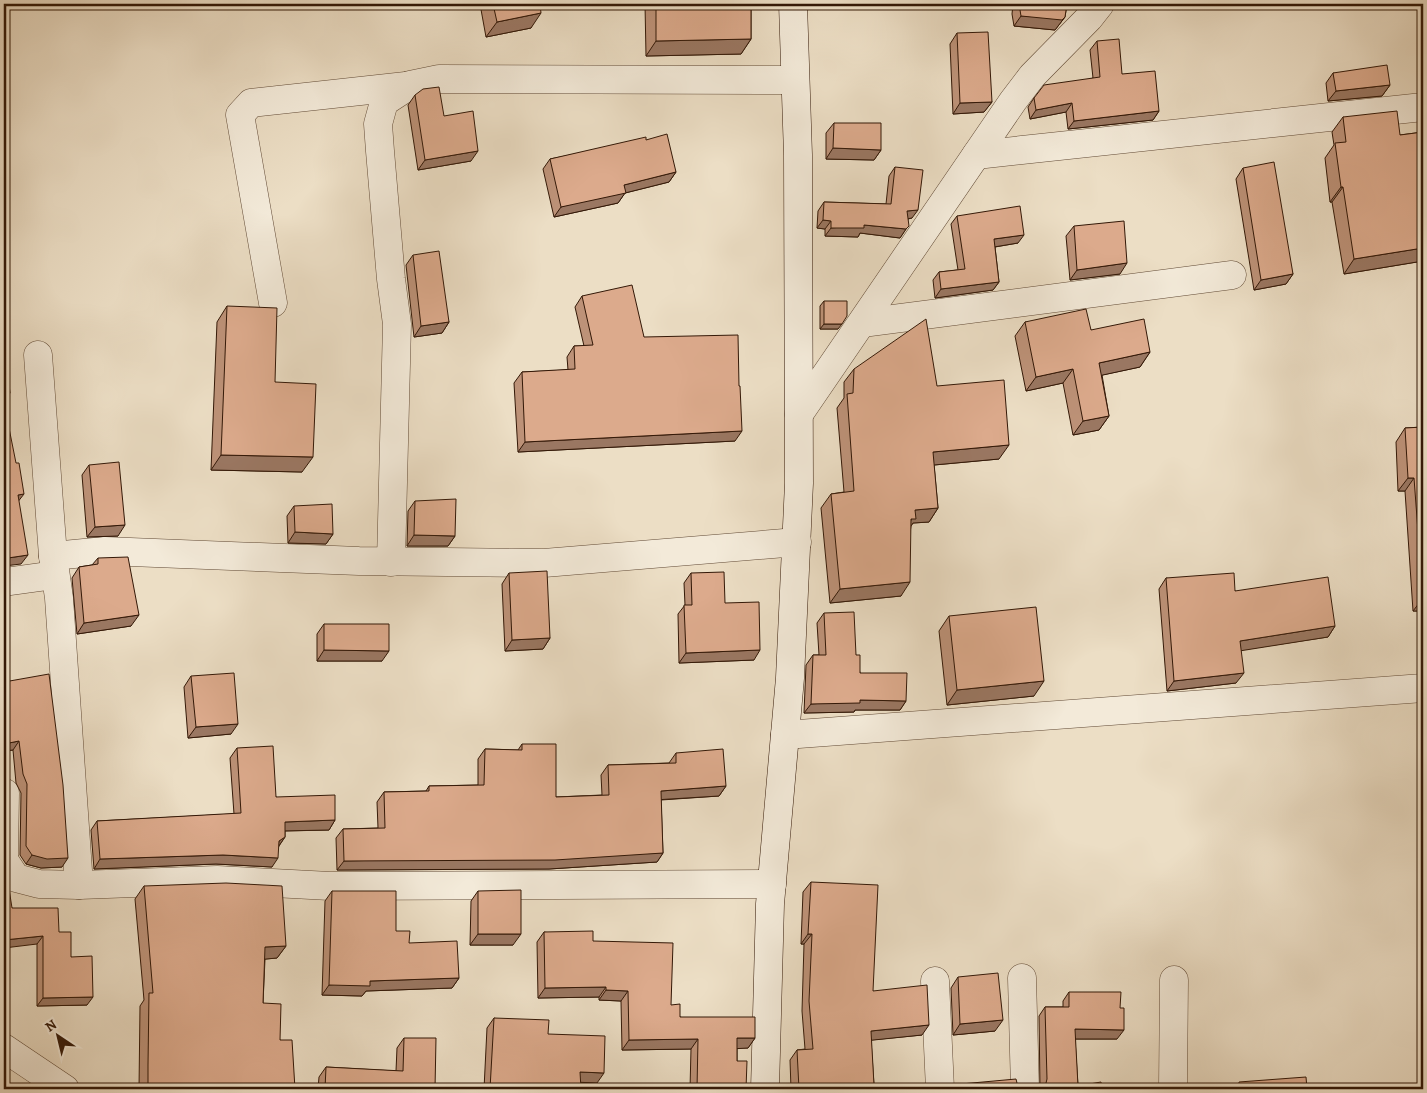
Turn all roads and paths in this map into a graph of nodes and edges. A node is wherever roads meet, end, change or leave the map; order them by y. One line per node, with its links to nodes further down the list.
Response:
1 (793, 4): 3 (street)
2 (1100, 4): 6 (street)
3 (795, 80): 4 (street); 11 (street)
4 (410, 85): 8 (street); 13 (street)
5 (1423, 107): 6 (street)
6 (976, 155): 9 (street)
7 (1232, 275): 9 (street)
8 (273, 303)
9 (862, 323): 11 (street)
10 (38, 355): 14 (street)
11 (799, 414): 12 (street)
12 (797, 542): 13 (street); 17 (street)
13 (391, 562): 14 (street)
14 (54, 565): 15 (street); 21 (street)
15 (4, 582)
16 (1423, 688): 17 (street)
17 (785, 735): 20 (street)
18 (4, 790): 19 (street)
19 (4, 858): 21 (street)
20 (772, 884): 21 (street); 27 (street)
21 (79, 885)
22 (1022, 978): 29 (street)
23 (1174, 980): 30 (street)
24 (935, 981): 28 (street)
25 (4, 1048): 26 (street)
26 (65, 1089)
27 (765, 1089)
28 (940, 1089)
29 (1026, 1089)
30 (1173, 1089)

